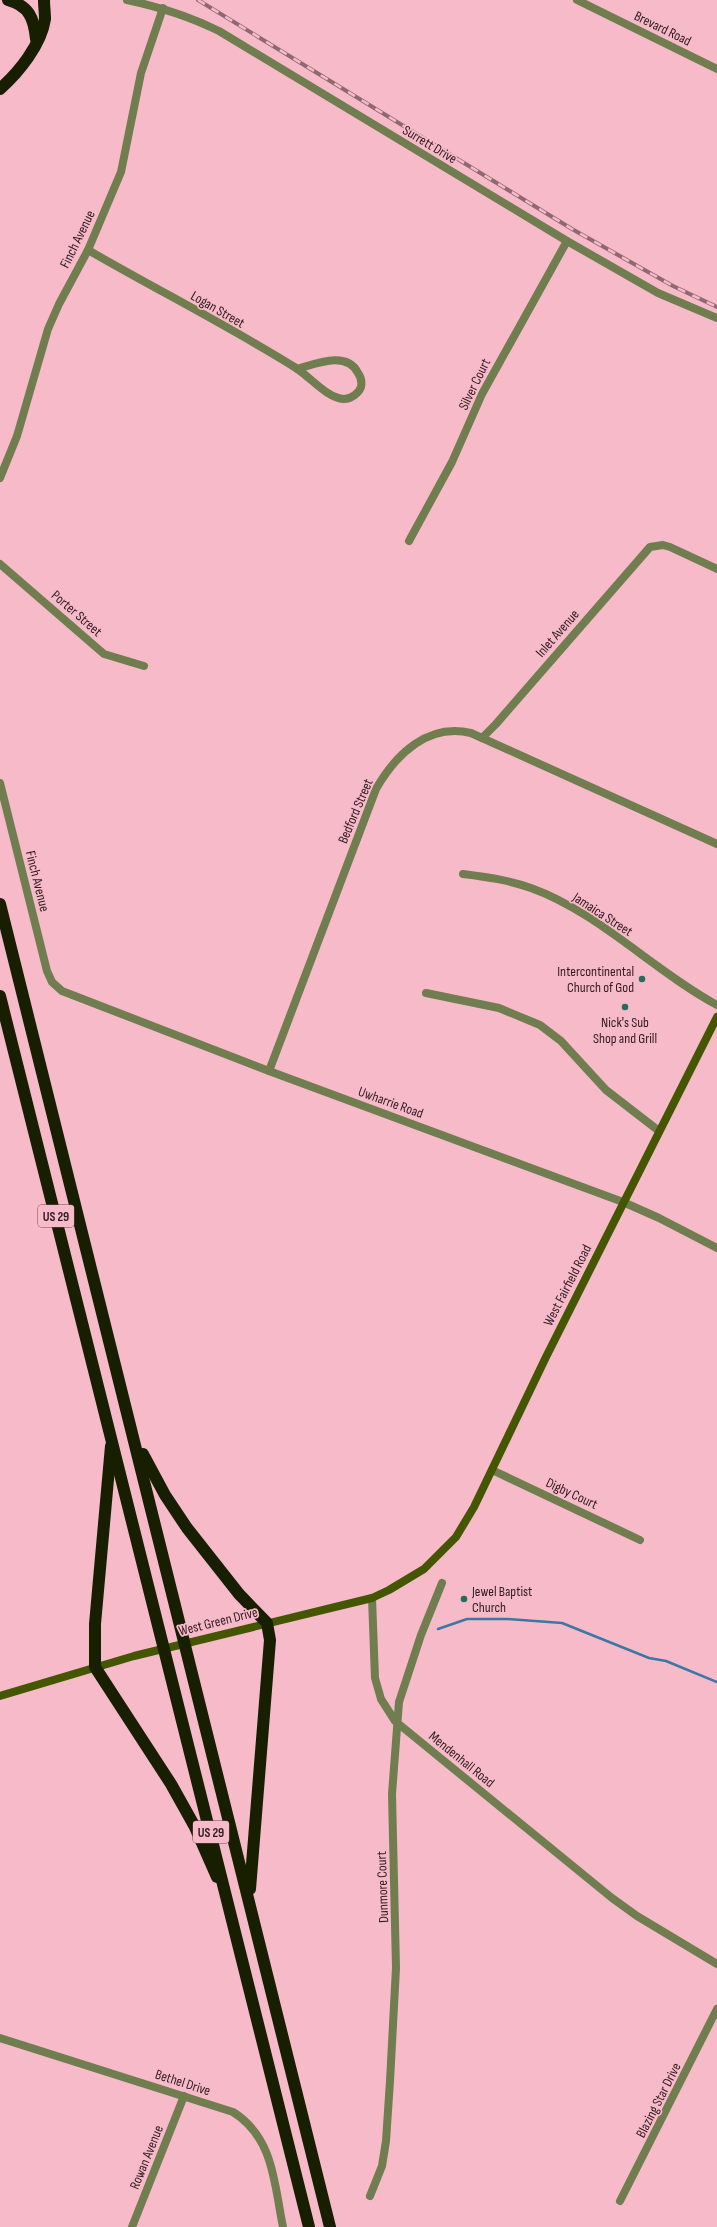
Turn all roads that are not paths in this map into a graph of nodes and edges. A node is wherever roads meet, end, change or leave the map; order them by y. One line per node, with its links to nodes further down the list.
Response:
1 (8, 0): 7 (highway)
2 (44, 0): 7 (highway)
3 (127, 0): 6 (street, Surrett Drive)
4 (168, 0): 6 (street, Finch Avenue)
5 (577, 0): 8 (street, Brevard Road)
6 (163, 8): 10 (street, Surrett Drive); 11 (street, Finch Avenue)
7 (36, 42): 9 (highway)
8 (717, 69)
9 (0, 89)
10 (567, 241): 12 (street, Surrett Drive); 15 (street, Silver Court)
11 (88, 250): 13 (street, Logan Street); 14 (street, Finch Avenue)
12 (717, 318)
13 (297, 369): 13 (street, Logan Street)
14 (0, 478)
15 (409, 541)
16 (0, 564): 18 (street, Porter Street)
17 (717, 570): 19 (street, Inlet Avenue)
18 (144, 666)
19 (482, 738): 21 (street, Bedford Street); 29 (street, Bedford Street)
20 (0, 783): 24 (street, Finch Avenue)
21 (717, 844)
22 (463, 874): 27 (street, Jamaica Street)
23 (0, 904): 33 (highway, US 29)
24 (54, 984): 29 (street, Uwharrie Road)
25 (426, 992): 30 (street)
26 (0, 996): 34 (highway, US 29)
27 (717, 1005)
28 (717, 1017): 30 (main road, West Fairfield Road)
29 (269, 1071): 31 (street, Uwharrie Road)
30 (659, 1131): 31 (main road, West Fairfield Road)
31 (623, 1202): 32 (street, Uwharrie Road); 35 (main road, West Fairfield Road)
32 (717, 1248)
33 (134, 1436): 40 (highway); 44 (highway, US 29)
34 (112, 1437): 41 (highway); 45 (highway, US 29)
35 (492, 1470): 36 (street, Digby Court); 37 (main road, West Fairfield Road)
36 (640, 1540)
37 (434, 1559): 39 (main road, West Green Drive)
38 (442, 1583): 43 (street, Dunmore Court)
39 (372, 1598): 40 (main road, West Green Drive); 43 (street, Mendenhall Road)
40 (267, 1623): 41 (main road, West Green Drive); 44 (highway)
41 (95, 1667): 42 (main road, West Green Drive); 45 (highway)
42 (0, 1696)
43 (397, 1723): 46 (street, Mendenhall Road); 50 (street, Dunmore Court)
44 (249, 1898): 55 (highway, US 29)
45 (230, 1907): 54 (highway, US 29)
46 (717, 1964)
47 (717, 2010): 51 (street, Blazing Star Drive)
48 (0, 2038): 49 (street, Bethel Drive)
49 (184, 2096): 52 (street, Rowan Avenue); 53 (street, Bethel Drive)
50 (370, 2196)
51 (620, 2201)
52 (132, 2227)
53 (284, 2227)
54 (309, 2227)
55 (330, 2227)

